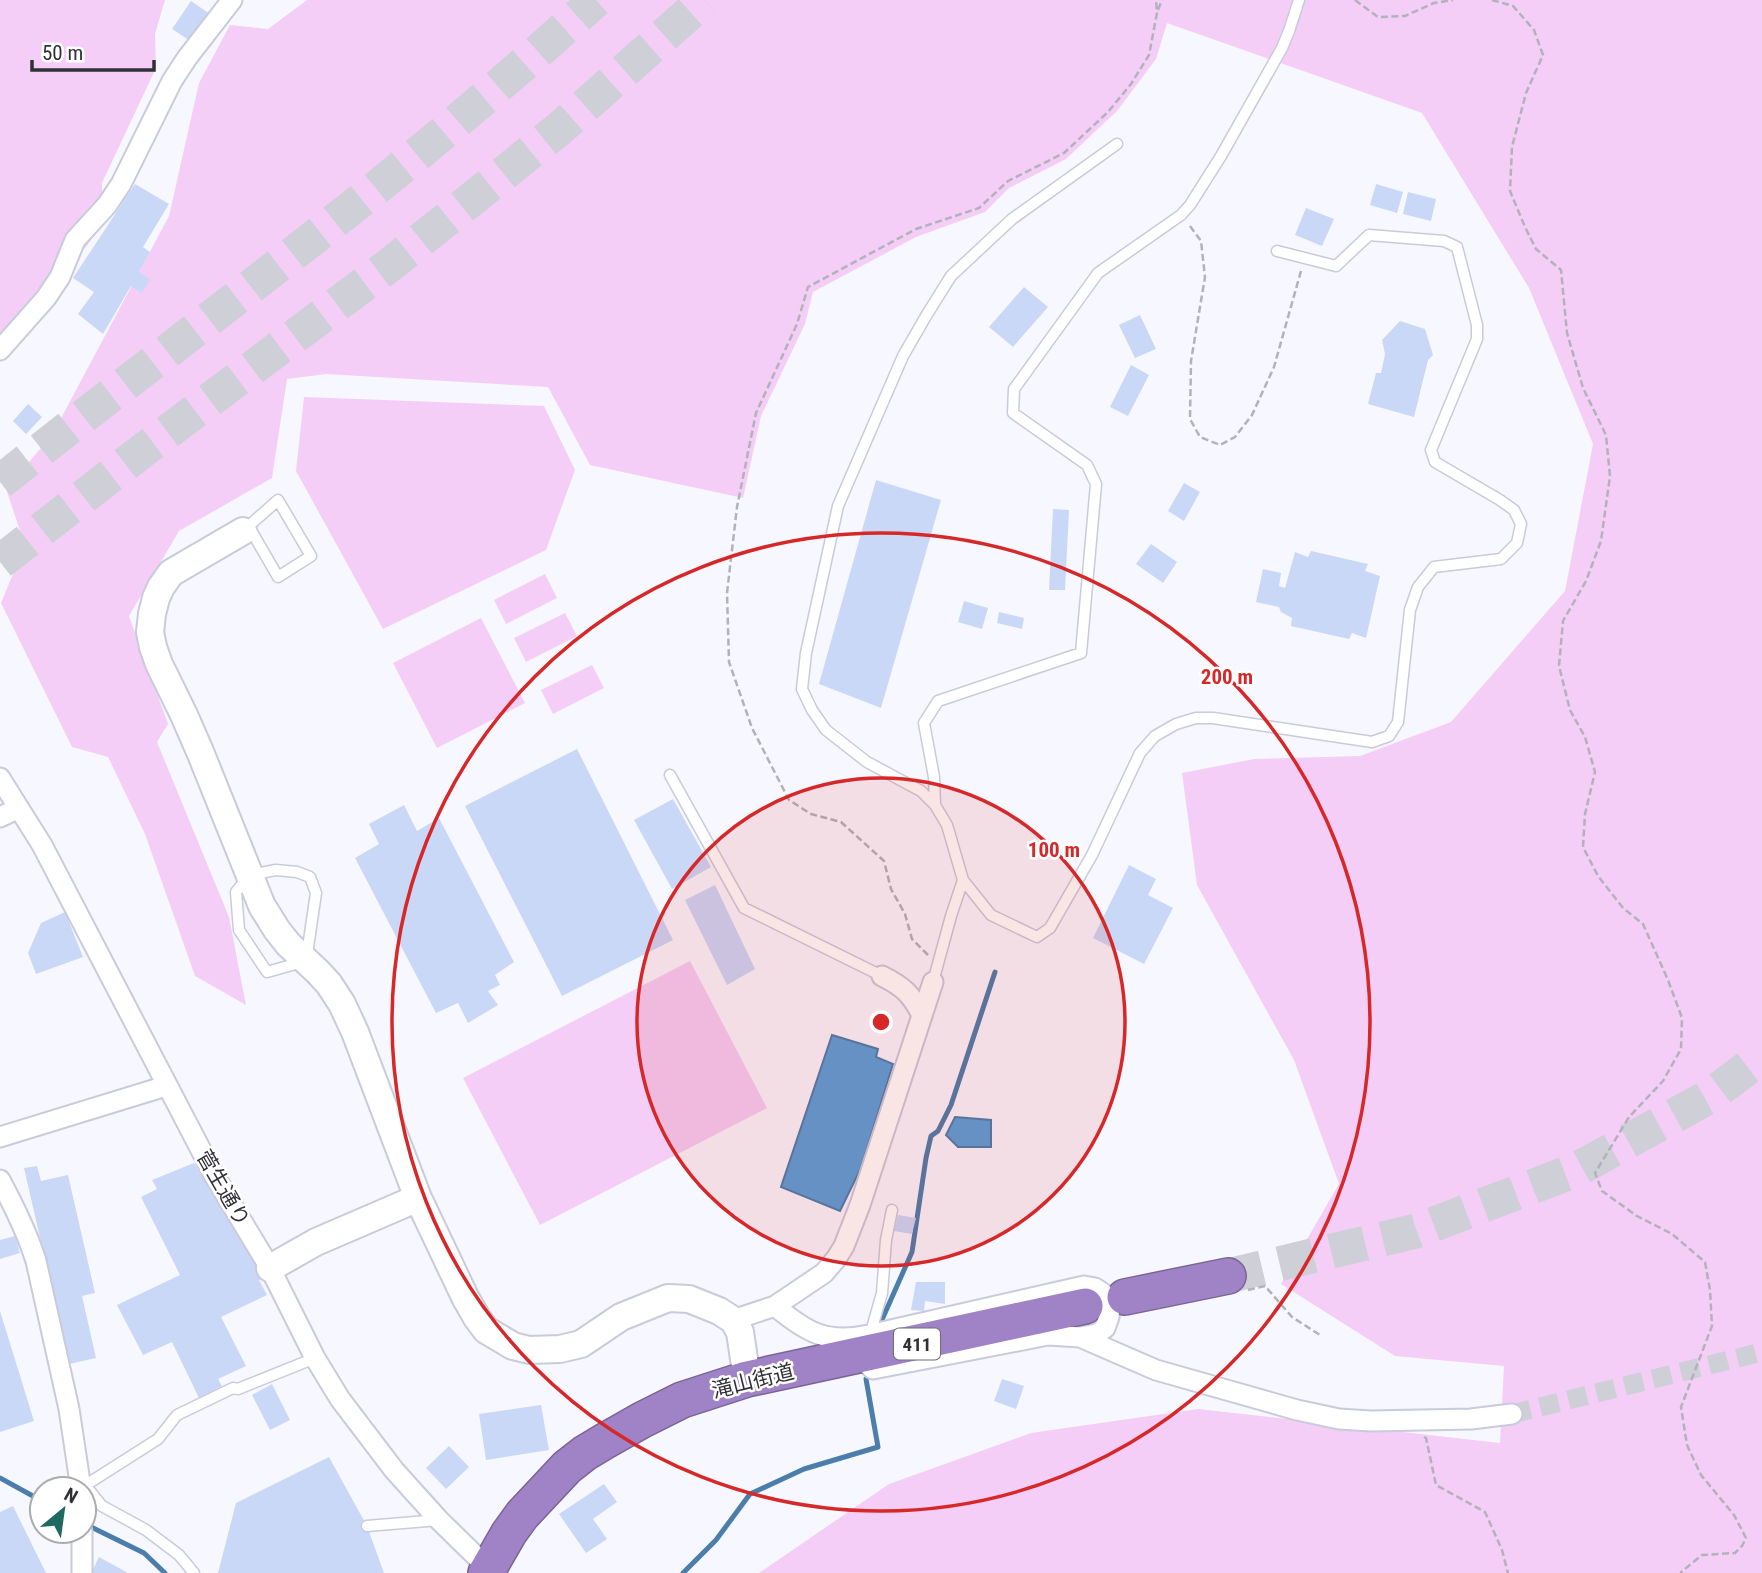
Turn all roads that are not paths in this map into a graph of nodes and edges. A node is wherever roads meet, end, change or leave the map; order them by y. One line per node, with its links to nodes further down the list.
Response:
1 (232, 0): 5 (street)
2 (1299, 0): 9 (lane)
3 (1117, 144): 9 (lane)
4 (1278, 251): 13 (lane)
5 (0, 350)
6 (243, 531): 6 (lane); 12 (street)
7 (670, 775): 15 (lane)
8 (0, 778): 10 (street, 菅生通り)
9 (935, 805): 13 (lane)
10 (19, 808): 11 (street); 18 (street, 菅生通り)
11 (0, 817)
12 (250, 875): 14 (street); 14 (lane)
13 (963, 880): 16 (lane)
14 (306, 961): 21 (street)
15 (882, 976): 17 (street)
16 (933, 982): 17 (street)
17 (922, 1015): 26 (street)
18 (166, 1086): 19 (street); 23 (street, 菅生通り)
19 (0, 1137)
20 (0, 1180): 33 (street)
21 (418, 1198): 23 (street); 27 (street)
22 (892, 1210): 29 (lane)
23 (270, 1268): 30 (street, 菅生通り)
24 (1228, 1276): 25 (highway)
25 (1125, 1297)
26 (775, 1306): 27 (street); 29 (street)
27 (733, 1320): 31 (street)
28 (1083, 1322): 29 (highway, 滝山街道 / 411); 32 (street)
29 (863, 1346): 31 (highway, 滝山街道 / 411)
30 (315, 1358): 34 (lane); 36 (street, 菅生通り)
31 (747, 1380): 39 (highway, 滝山街道 / 411)
32 (1512, 1414)
33 (80, 1475)
34 (98, 1478)
35 (98, 1502): 41 (lane)
36 (439, 1520): 37 (lane); 39 (street, 菅生通り)
37 (367, 1526)
38 (82, 1545): 40 (street)
39 (487, 1570)
40 (82, 1573)
41 (194, 1573)

